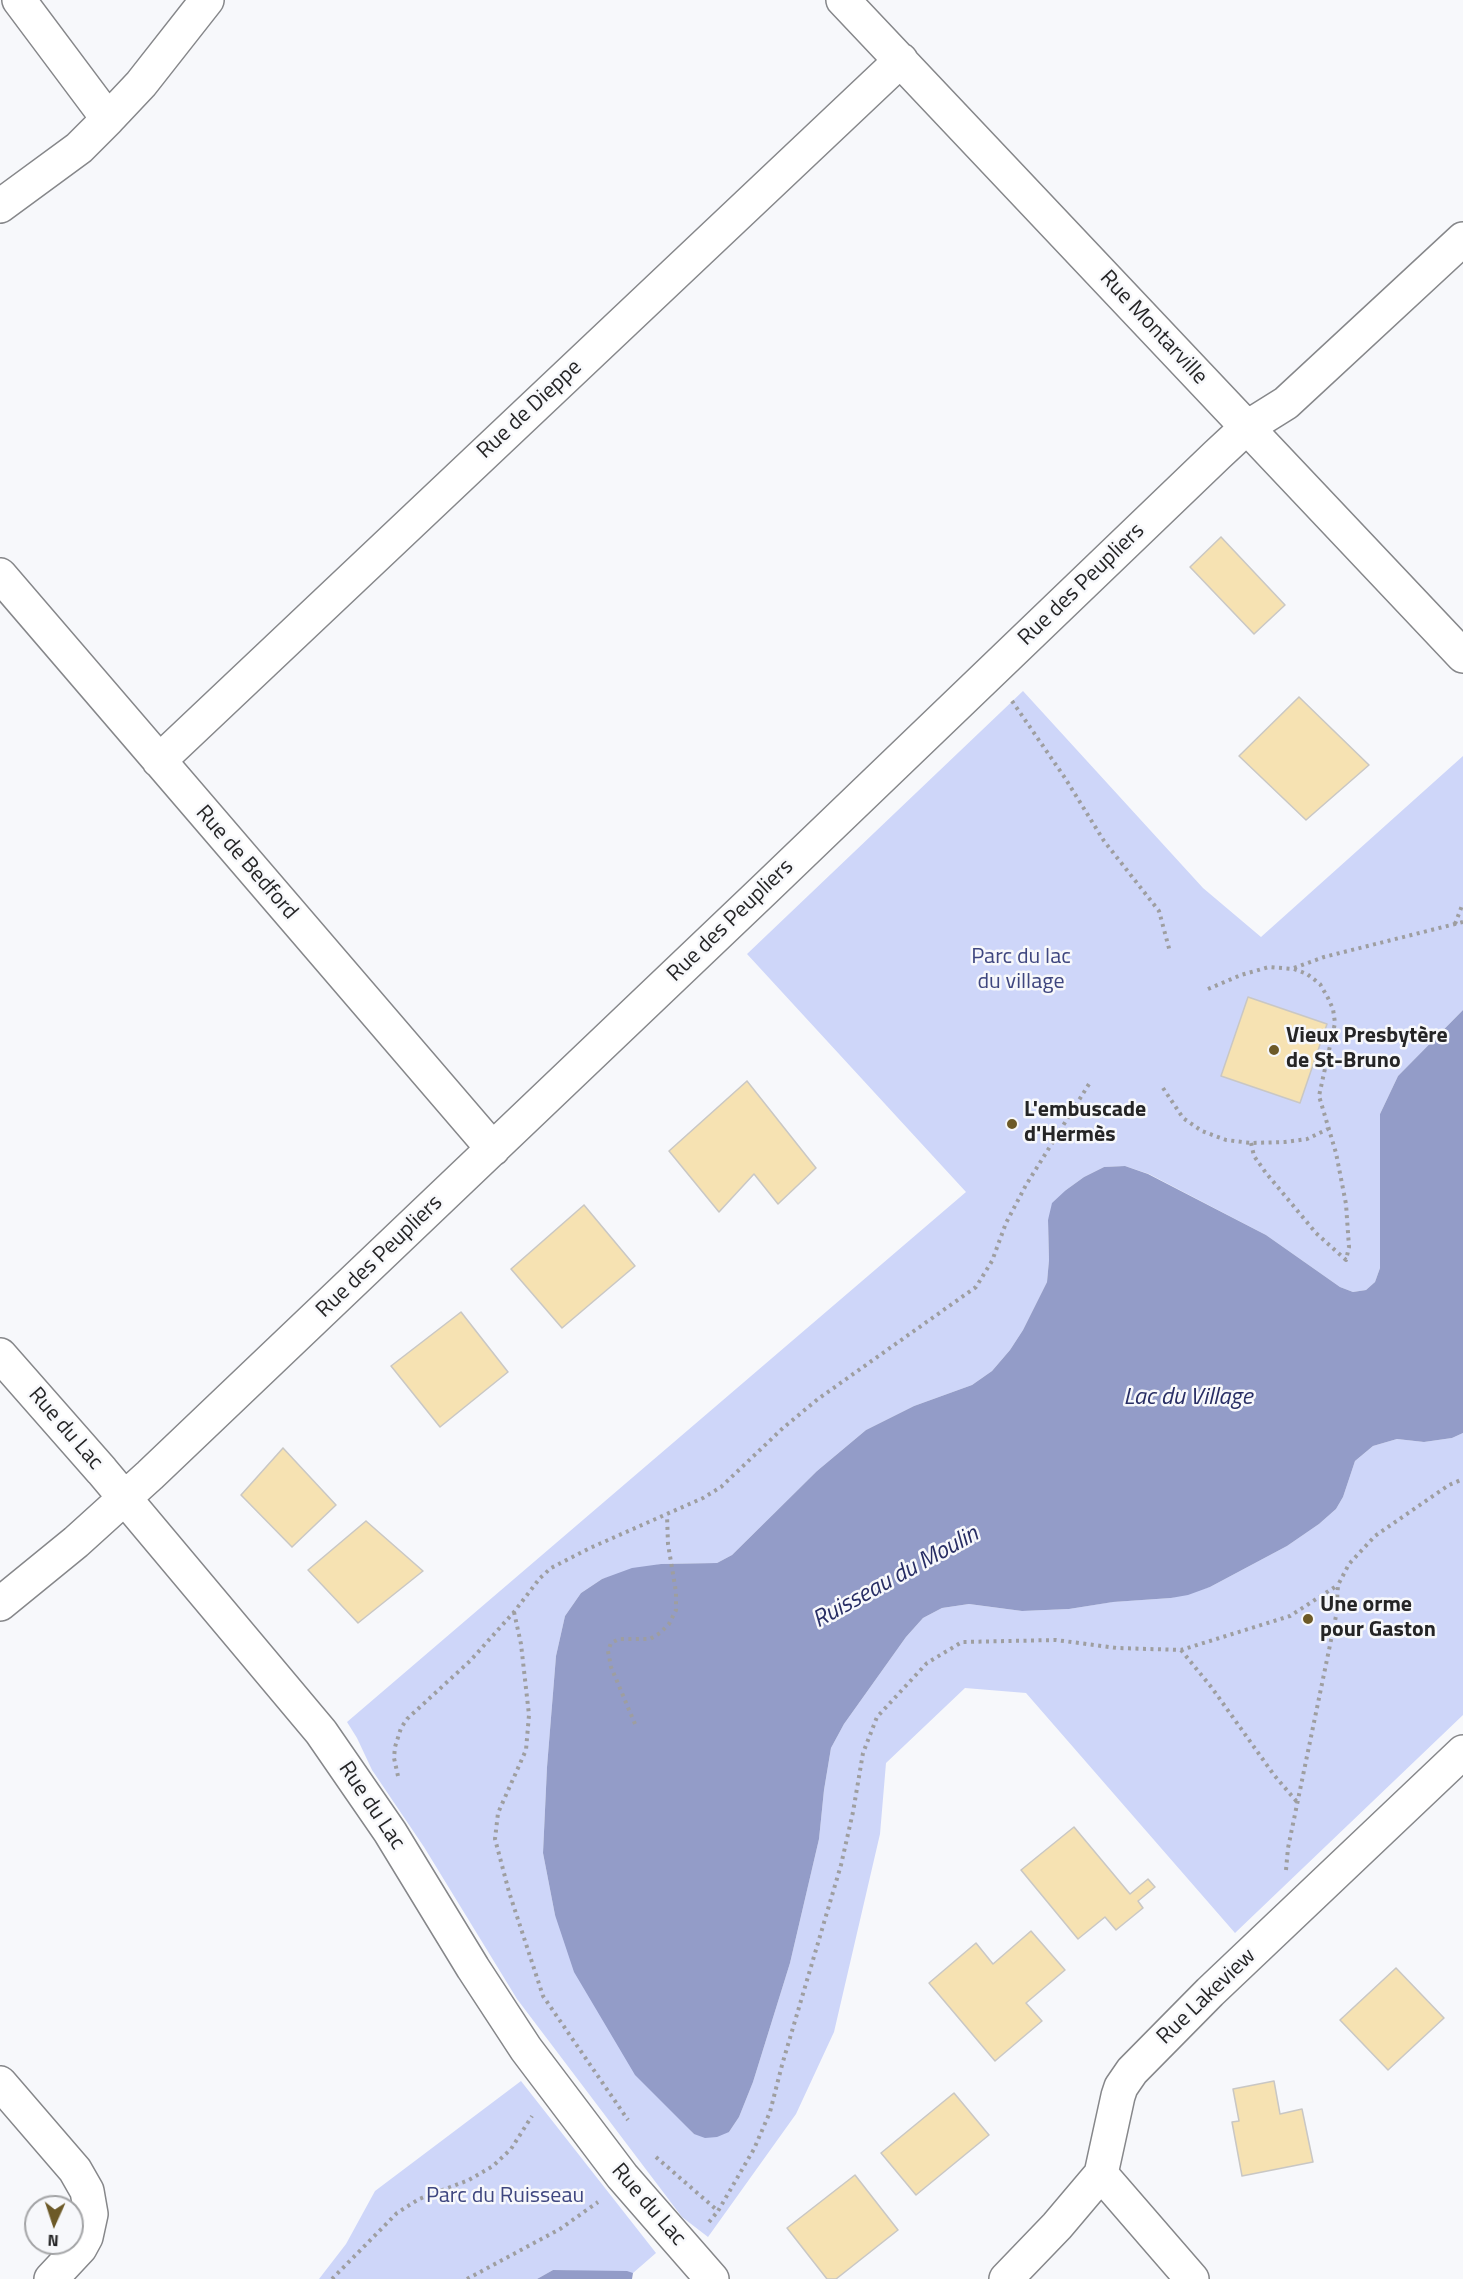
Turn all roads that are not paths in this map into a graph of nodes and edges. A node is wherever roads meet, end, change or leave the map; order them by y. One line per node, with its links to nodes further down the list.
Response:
1 (19, 0): 5 (street)
2 (207, 0): 5 (street)
3 (843, 0): 4 (street, Rue Montarville)
4 (901, 60): 8 (street, Rue Montarville); 11 (street, Rue de Dieppe)
5 (108, 119): 6 (street)
6 (0, 206)
7 (1463, 239): 8 (street, Rue des Peupliers)
8 (1246, 428): 10 (street, Rue Montarville); 12 (street, Rue des Peupliers)
9 (0, 575): 11 (street, Rue de Bedford)
10 (1463, 656)
11 (159, 761): 12 (street, Rue de Bedford)
12 (493, 1149): 14 (street, Rue des Peupliers)
13 (0, 1355): 14 (street, Rue du Lac)
14 (125, 1499): 15 (street, Rue des Peupliers); 20 (street, Rue du Lac)
15 (0, 1604)
16 (1463, 1752): 18 (street, Rue Lakeview)
17 (0, 2083): 19 (street)
18 (1101, 2174): 21 (street, Rue Lakeview); 22 (street)
19 (51, 2279)
20 (712, 2279)
21 (1006, 2279)
22 (1192, 2279)

